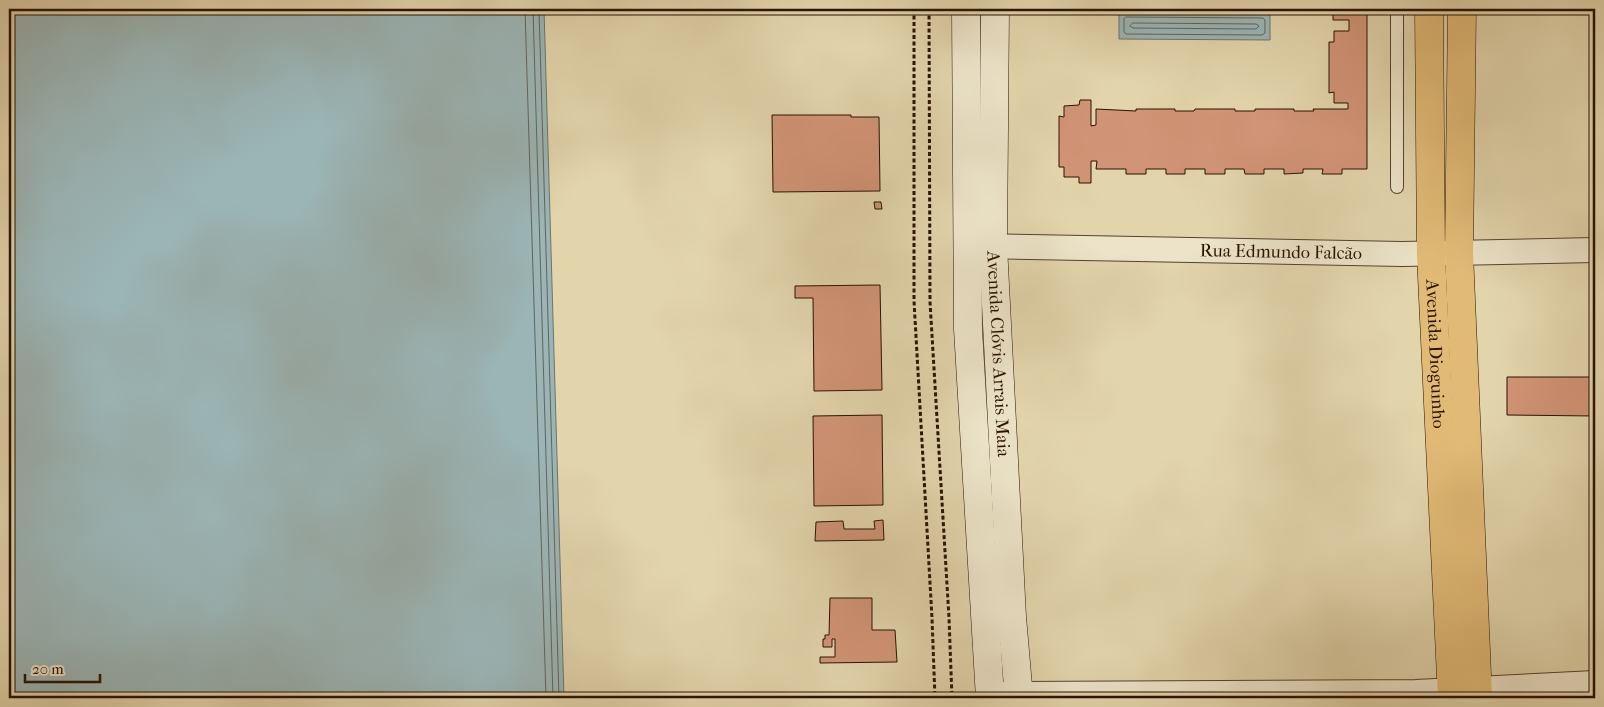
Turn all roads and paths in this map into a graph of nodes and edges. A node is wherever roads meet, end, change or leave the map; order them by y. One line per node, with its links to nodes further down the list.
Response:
1 (914, 9): 17 (path)
2 (929, 9): 18 (path)
3 (966, 9): 9 (main road, Avenida Clóvis Arrais Maia)
4 (995, 9): 9 (main road, Avenida Clóvis Arrais Maia)
5 (1397, 9): 8 (lane)
6 (1428, 9): 12 (main road, Avenida Dioguinho)
7 (1462, 9): 11 (main road, Avenida Dioguinho)
8 (1397, 187)
9 (980, 246): 12 (street, Rua Edmundo Falcão); 15 (main road, Avenida Clóvis Arrais Maia); 16 (main road, Avenida Clóvis Arrais Maia)
10 (1595, 250): 11 (street, Rua Edmundo Falcão)
11 (1458, 253): 12 (street, Rua Edmundo Falcão); 14 (main road, Avenida Dioguinho)
12 (1431, 255): 14 (main road, Avenida Dioguinho)
13 (1595, 682): 14 (street)
14 (1465, 694): 16 (street)
15 (990, 696): 16 (street)
16 (1019, 696)
17 (935, 698)
18 (952, 698)

